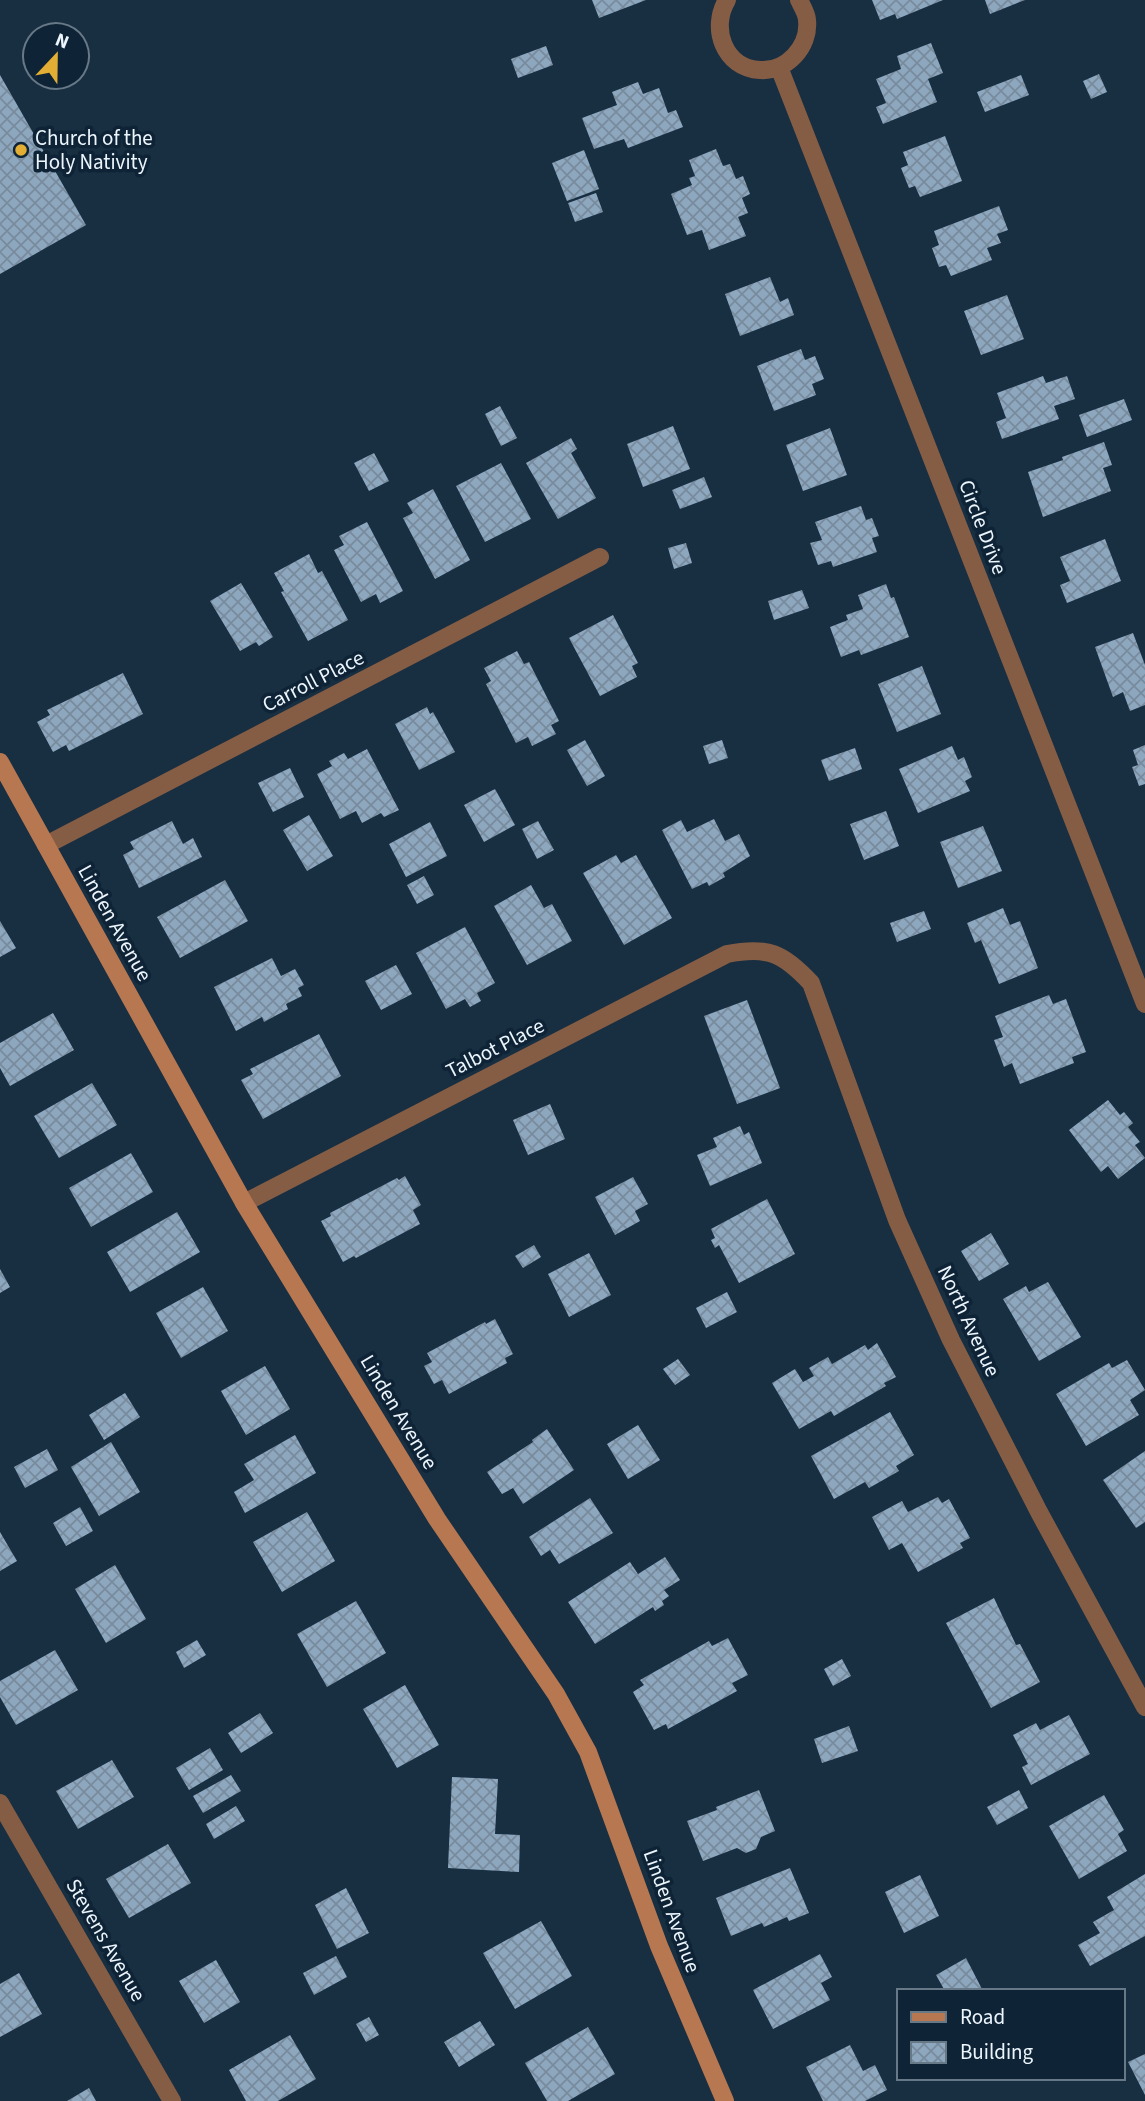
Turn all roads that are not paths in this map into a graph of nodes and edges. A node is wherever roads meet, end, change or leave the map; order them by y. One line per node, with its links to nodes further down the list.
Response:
1 (727, 0): 3 (street)
2 (799, 0): 3 (street)
3 (779, 67): 8 (street, Circle Drive)
4 (600, 557): 6 (street, Carroll Place)
5 (0, 762): 6 (street, Linden Avenue)
6 (46, 845): 9 (street, Linden Avenue)
7 (772, 953): 9 (street, Talbot Place); 10 (street, North Avenue)
8 (1145, 1004)
9 (244, 1203): 13 (street, Linden Avenue)
10 (1145, 1707)
11 (0, 1802): 12 (street, Stevens Avenue)
12 (172, 2101)
13 (725, 2101)

